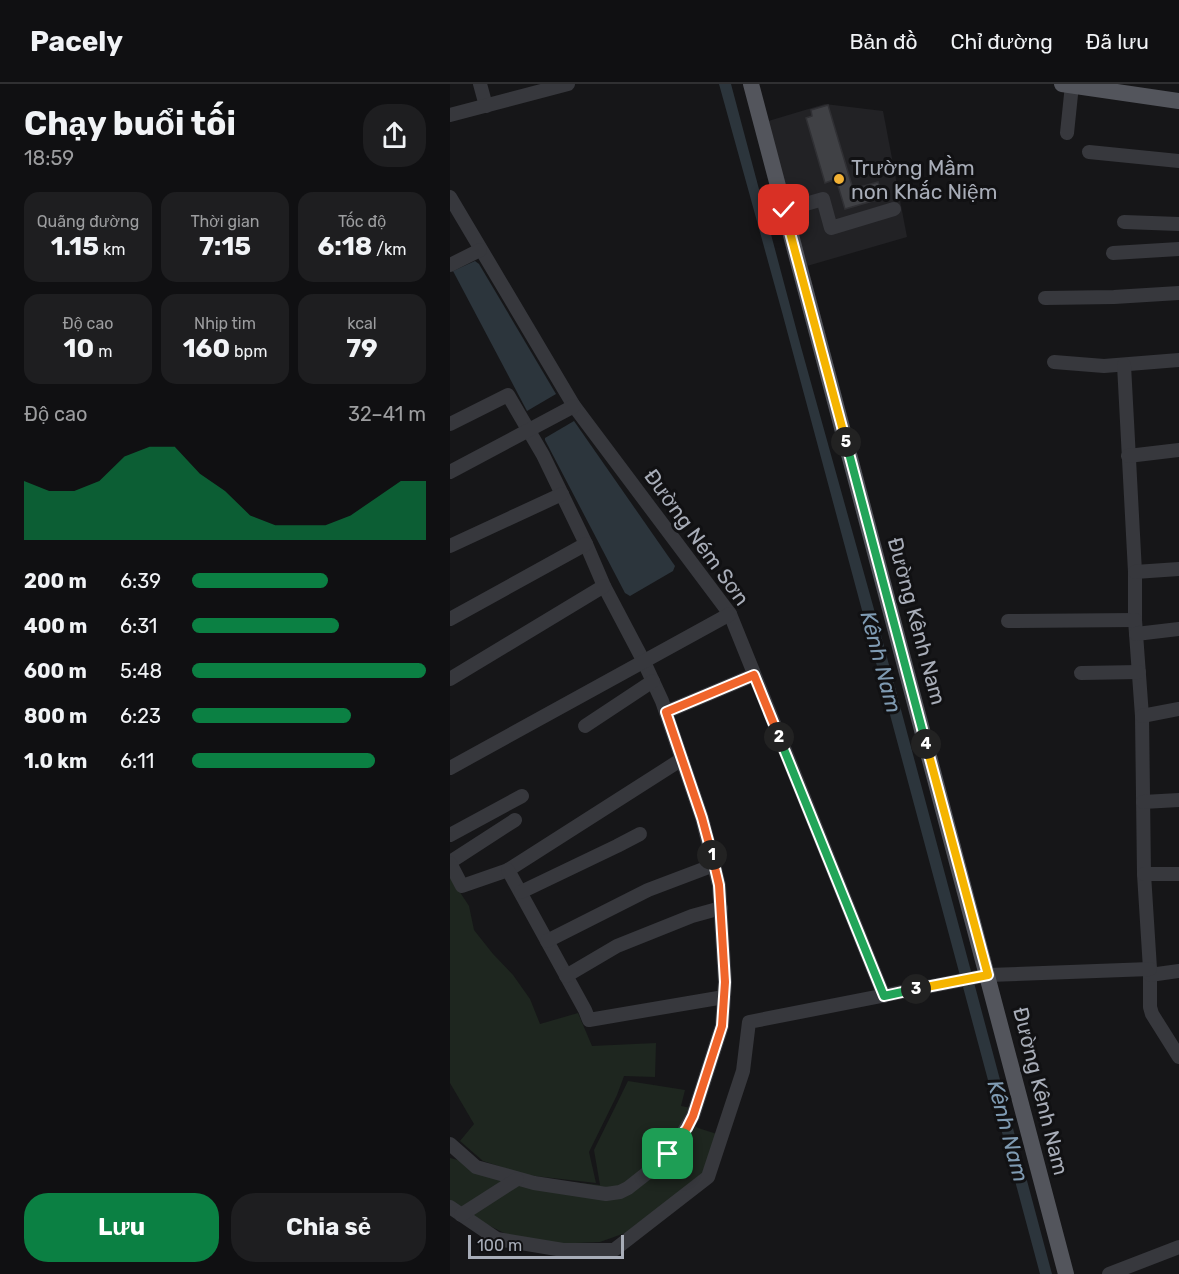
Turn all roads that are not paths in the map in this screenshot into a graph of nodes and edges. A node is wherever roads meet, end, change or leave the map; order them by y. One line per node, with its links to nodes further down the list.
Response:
1 (480, 84): 6 (street)
2 (566, 84): 6 (street)
3 (751, 84): 13 (main road, Đường Kênh Nam)
4 (1072, 85): 5 (main road); 8 (street)
5 (1179, 101)
6 (486, 106): 7 (street)
7 (450, 115)
8 (1067, 133)
9 (1089, 152): 10 (street)
10 (1179, 161)
11 (450, 197): 17 (street, Đường Ném Sơn)
12 (894, 209): 13 (street)
13 (784, 210): 71 (main road, Đường Kênh Nam)
14 (1124, 222): 15 (street)
15 (1179, 224)
16 (1179, 249): 18 (street)
17 (480, 250): 19 (street); 25 (street, Đường Ném Sơn)
18 (1113, 254)
19 (450, 265)
20 (1179, 292): 21 (street)
21 (1045, 298)
22 (1179, 360): 24 (street)
23 (1054, 362): 24 (street)
24 (1124, 365): 29 (street)
25 (574, 406): 27 (street); 37 (street, Đường Ném Sơn)
26 (450, 424): 27 (street)
27 (529, 431): 30 (street); 31 (street)
28 (1179, 450): 29 (street)
29 (1128, 456): 35 (street)
30 (450, 472)
31 (562, 494): 32 (street); 33 (street)
32 (586, 544): 36 (street); 38 (street)
33 (450, 546)
34 (1179, 569): 35 (street)
35 (1135, 572): 39 (street)
36 (604, 586): 43 (street); 47 (street)
37 (730, 614): 43 (street); 46 (street, Đường Ném Sơn)
38 (450, 619)
39 (1135, 620): 40 (street); 42 (street)
40 (1008, 621)
41 (1179, 629): 42 (street)
42 (1136, 634): 44 (street)
43 (644, 662): 48 (street); 54 (street)
44 (1139, 672): 45 (street); 51 (street)
45 (1081, 673)
46 (754, 675): 50 (street); 73 (street, Đường Ném Sơn)
47 (450, 679)
48 (653, 681): 50 (street); 52 (street)
49 (1179, 709): 51 (street)
50 (666, 712): 53 (street)
51 (1142, 716): 57 (street)
52 (585, 726)
53 (682, 759): 62 (street); 63 (street)
54 (450, 768)
55 (522, 796): 60 (street)
56 (1179, 800): 57 (street)
57 (1143, 802): 64 (street)
58 (515, 820): 61 (street)
59 (640, 834): 66 (street)
60 (450, 835)
61 (450, 862): 63 (street)
62 (714, 865): 67 (street); 68 (street)
63 (508, 870): 66 (street)
64 (1144, 874): 65 (street); 70 (street)
65 (1179, 874)
66 (520, 892): 68 (street)
67 (720, 908): 72 (street); 74 (street)
68 (547, 941): 72 (street)
69 (1179, 971): 70 (street)
70 (1150, 972): 71 (street); 75 (street)
71 (987, 975): 73 (street); 80 (main road, Đường Kênh Nam)
72 (566, 976): 74 (street)
73 (884, 996): 78 (street)
74 (724, 997): 77 (street)
75 (1179, 1057)
76 (450, 1144): 77 (street)
77 (517, 1179): 78 (street)
78 (456, 1211)
79 (1179, 1247): 81 (street)
80 (1066, 1274)
81 (1108, 1274)

